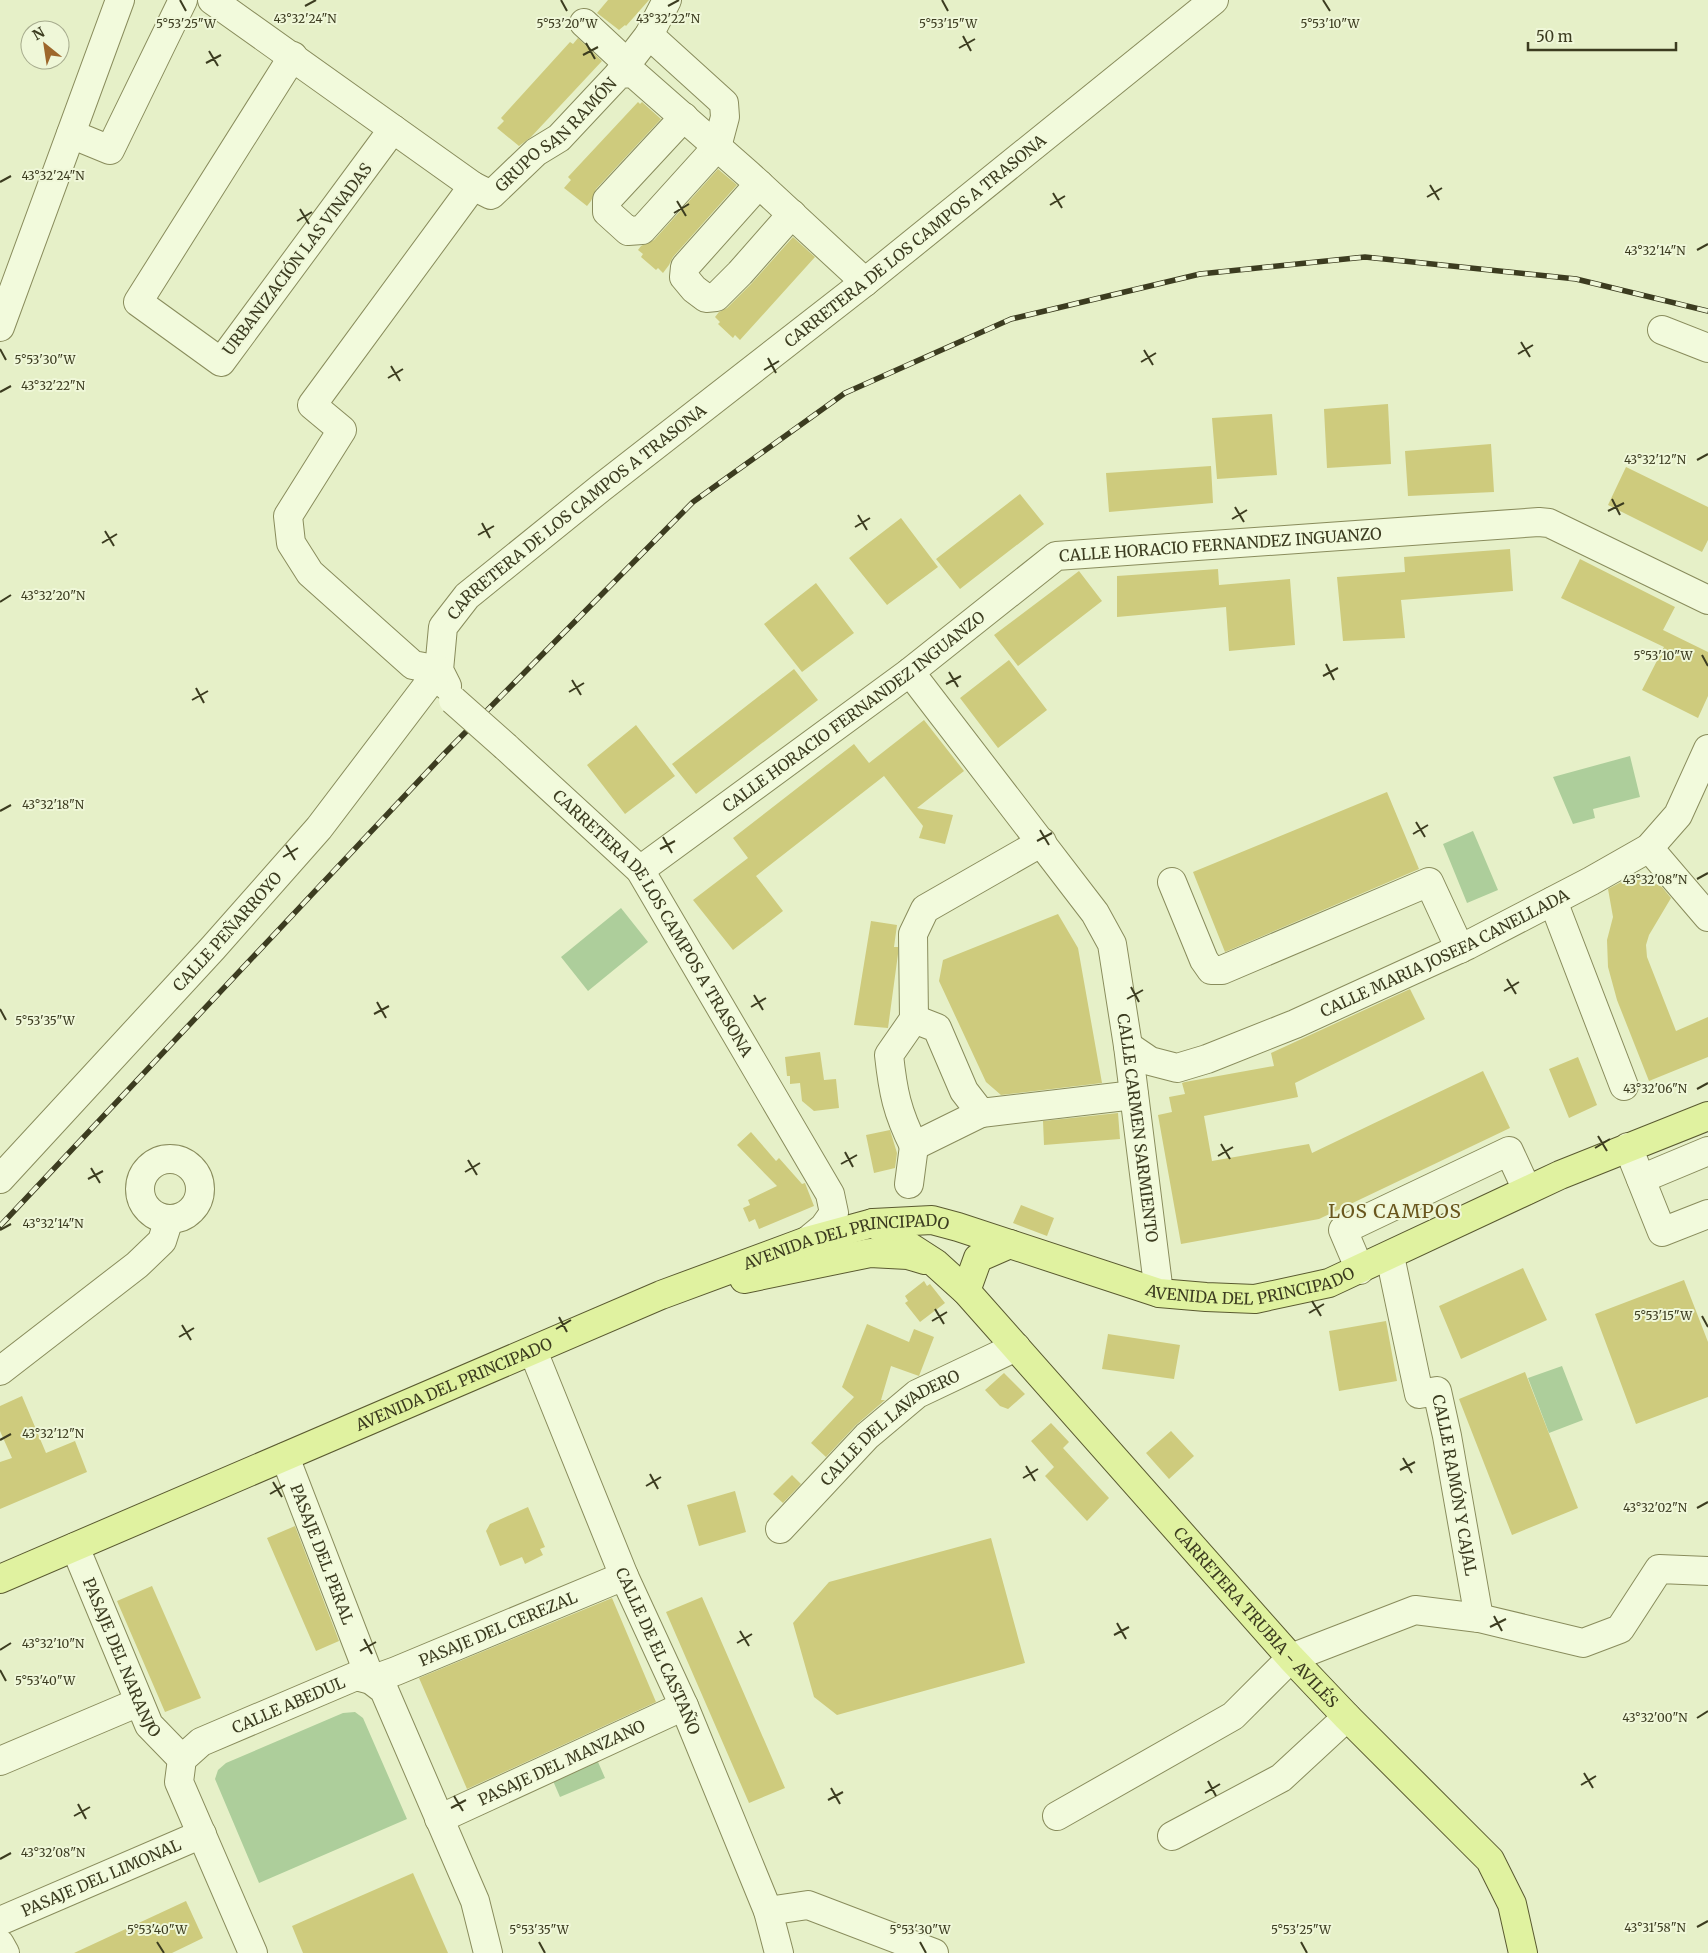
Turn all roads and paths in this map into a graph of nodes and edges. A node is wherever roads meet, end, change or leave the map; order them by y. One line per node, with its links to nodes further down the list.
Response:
1 (120, 0): 12 (street)
2 (183, 0): 12 (street)
3 (212, 0): 8 (street)
4 (667, 0): 7 (street, GRUPO SAN RAMÓN)
5 (1214, 0): 17 (street, CARRETERA DE LOS CAMPOS A TRASONA)
6 (584, 23): 9 (street, GRUPO SAN RAMÓN)
7 (649, 35): 9 (street, GRUPO SAN RAMÓN); 13 (street)
8 (293, 56): 11 (street); 11 (street, URBANIZACIÓN LAS VINADAS)
9 (623, 68): 10 (street, GRUPO SAN RAMÓN); 15 (street, GRUPO SAN RAMÓN)
10 (684, 117): 13 (street, GRUPO SAN RAMÓN); 13 (street)
11 (393, 129): 15 (street)
12 (71, 134): 18 (street)
13 (717, 146): 14 (street, GRUPO SAN RAMÓN)
14 (759, 184): 16 (street, GRUPO SAN RAMÓN); 16 (street)
15 (482, 190): 22 (street)
16 (792, 214): 17 (street, GRUPO SAN RAMÓN)
17 (866, 282): 22 (street, CARRETERA DE LOS CAMPOS A TRASONA)
18 (0, 327)
19 (1662, 330): 20 (street)
20 (1708, 348)
21 (1708, 600): 23 (street, CALLE HORACIO FERNANDEZ INGUANZO)
22 (439, 670): 27 (street, CARRETERA DE LOS CAMPOS A TRASONA, bridge); 42 (street, CALLE PEÑARROYO)
23 (910, 672): 25 (street, CALLE CARMEN SARMIENTO); 27 (street, CALLE HORACIO FERNANDEZ INGUANZO)
24 (1708, 749): 26 (street, CALLE MARIA JOSEFA CANELLADA)
25 (1042, 842): 32 (street); 33 (street, CALLE CARMEN SARMIENTO)
26 (1649, 848): 29 (street, CALLE MARIA JOSEFA CANELLADA); 30 (street)
27 (640, 870): 45 (street, CARRETERA DE LOS CAMPOS A TRASONA)
28 (1172, 882): 31 (street)
29 (1553, 901): 31 (street, CALLE MARIA JOSEFA CANELLADA); 34 (street)
30 (1708, 917)
31 (1460, 949): 33 (street, CALLE MARIA JOSEFA CANELLADA)
32 (914, 1019): 36 (street); 38 (street)
33 (1128, 1046): 35 (street, CALLE CARMEN SARMIENTO)
34 (1624, 1086)
35 (1134, 1095): 36 (street); 56 (street, CALLE CARMEN SARMIENTO)
36 (981, 1113): 38 (street)
37 (1708, 1116): 39 (main road, AVENIDA DEL PRINCIPADO)
38 (914, 1146): 43 (street)
39 (1628, 1147): 41 (street); 44 (main road, AVENIDA DEL PRINCIPADO)
40 (1708, 1151): 41 (street)
41 (1641, 1178): 46 (street)
42 (0, 1179)
43 (909, 1184)
44 (1528, 1190): 52 (main road, AVENIDA DEL PRINCIPADO); 54 (street)
45 (830, 1194): 48 (street); 50 (street, CARRETERA DE LOS CAMPOS A TRASONA)
46 (1708, 1214)
47 (170, 1219): 60 (street)
48 (873, 1223): 49 (main road, AVENIDA DEL PRINCIPADO); 50 (main road, AVENIDA DEL PRINCIPADO); 53 (main road, CARRETERA TRUBIA - AVILÉS)
49 (958, 1226): 51 (main road, AVENIDA DEL PRINCIPADO); 53 (main road)
50 (807, 1241): 57 (main road, AVENIDA DEL PRINCIPADO)
51 (1010, 1244): 55 (main road); 56 (main road, AVENIDA DEL PRINCIPADO)
52 (1390, 1256): 54 (main road, AVENIDA DEL PRINCIPADO); 67 (street, CALLE RAMÓN Y CAJAL)
53 (935, 1263): 55 (main road, CARRETERA TRUBIA - AVILÉS); 57 (main road)
54 (1360, 1270): 56 (main road, AVENIDA DEL PRINCIPADO)
55 (966, 1291): 58 (main road, CARRETERA TRUBIA - AVILÉS)
56 (1159, 1293)
57 (662, 1295): 59 (main road, AVENIDA DEL PRINCIPADO)
58 (1016, 1347): 62 (street, CALLE DEL LAVADERO); 68 (main road, CARRETERA TRUBIA - AVILÉS)
59 (533, 1350): 61 (main road, AVENIDA DEL PRINCIPADO); 65 (street, CALLE DE EL CASTAÑO)
60 (0, 1371)
61 (285, 1457): 63 (main road, AVENIDA DEL PRINCIPADO); 69 (street, PASAJE DEL PERAL)
62 (780, 1529)
63 (75, 1547): 66 (main road, AVENIDA DEL PRINCIPADO); 70 (street, PASAJE DEL NARANJO)
64 (1708, 1571): 67 (street)
65 (624, 1576): 69 (street, PASAJE DEL CEREZAL); 71 (street, CALLE DE EL CASTAÑO)
66 (0, 1579)
67 (1479, 1618): 68 (street)
68 (1291, 1658): 72 (main road, CARRETERA TRUBIA - AVILÉS); 75 (street)
69 (372, 1680): 73 (street, CALLE ABEDUL); 76 (street)
70 (139, 1702): 73 (street, PASAJE DEL NARANJO); 74 (street)
71 (684, 1706): 76 (street, PASAJE DEL MANZANO); 79 (street, CALLE DE EL CASTAÑO)
72 (1346, 1717): 78 (street); 87 (main road, CARRETERA TRUBIA - AVILÉS)
73 (182, 1759): 77 (street)
74 (0, 1761)
75 (1056, 1816)
76 (439, 1819): 84 (street)
77 (202, 1834): 80 (street, PASAJE DEL LIMONAL); 83 (street)
78 (1172, 1836)
79 (768, 1911): 85 (street, CALLE DE EL CASTAÑO); 86 (street)
80 (0, 1921)
81 (0, 1944): 82 (street)
82 (5, 1953)
83 (253, 1953)
84 (488, 1953)
85 (779, 1953)
86 (934, 1953)
87 (1522, 1953)

